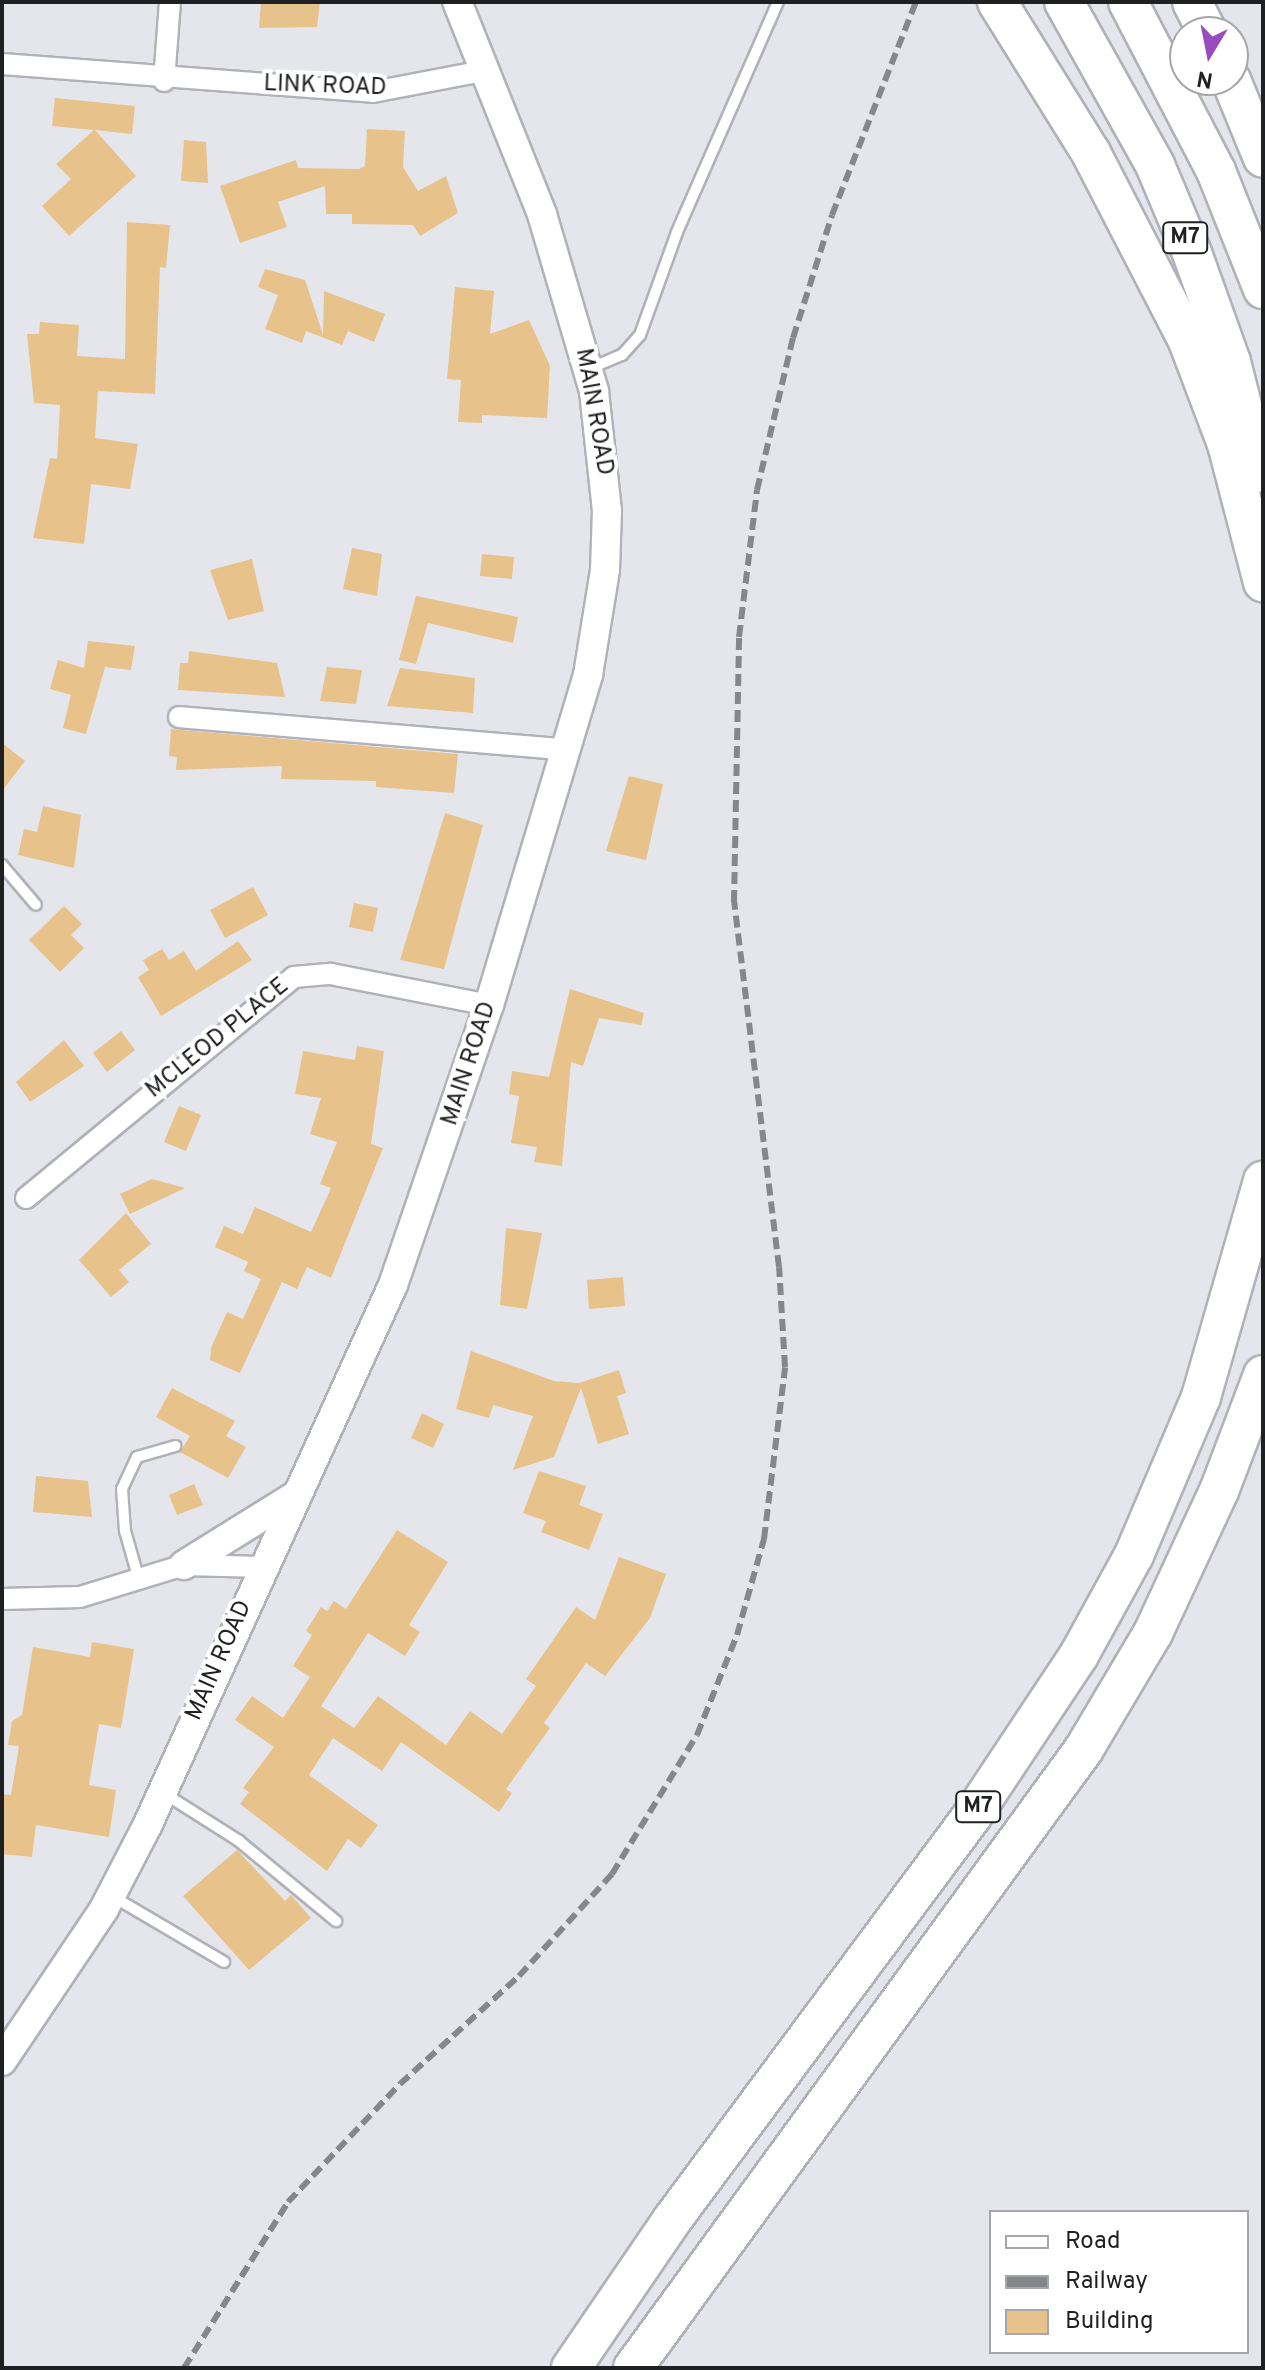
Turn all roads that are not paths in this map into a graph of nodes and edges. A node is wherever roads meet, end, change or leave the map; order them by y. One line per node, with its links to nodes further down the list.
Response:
1 (170, 2): 9 (street)
2 (457, 2): 8 (main road, MAIN ROAD)
3 (778, 2): 13 (lane)
4 (997, 2): 15 (highway)
5 (1064, 2): 14 (highway, M7)
6 (1128, 2): 12 (highway, M7)
7 (2, 64): 9 (street, LINK ROAD)
8 (483, 71): 9 (street, LINK ROAD); 13 (main road, MAIN ROAD)
9 (164, 81)
10 (1238, 96): 11 (highway)
11 (1263, 158)
12 (1263, 289)
13 (589, 369): 17 (main road, MAIN ROAD)
14 (1263, 491)
15 (1263, 582)
16 (179, 717): 17 (street)
17 (568, 750): 20 (main road, MAIN ROAD)
18 (2, 865): 19 (lane)
19 (36, 905)
20 (489, 1005): 22 (street, MCLEOD PLACE); 25 (main road, MAIN ROAD)
21 (1263, 1181): 35 (highway, M7)
22 (26, 1198)
23 (1263, 1375): 36 (highway, M7)
24 (175, 1446): 28 (lane)
25 (296, 1496): 26 (main road); 27 (main road, MAIN ROAD)
26 (184, 1565): 27 (street); 28 (street)
27 (263, 1567): 30 (main road, MAIN ROAD)
28 (139, 1580): 29 (street)
29 (2, 1599)
30 (162, 1792): 31 (main road, MAIN ROAD); 32 (lane)
31 (111, 1896): 33 (lane); 34 (main road, MAIN ROAD)
32 (336, 1921)
33 (224, 1962)
34 (2, 2061)
35 (571, 2368)
36 (633, 2368)

